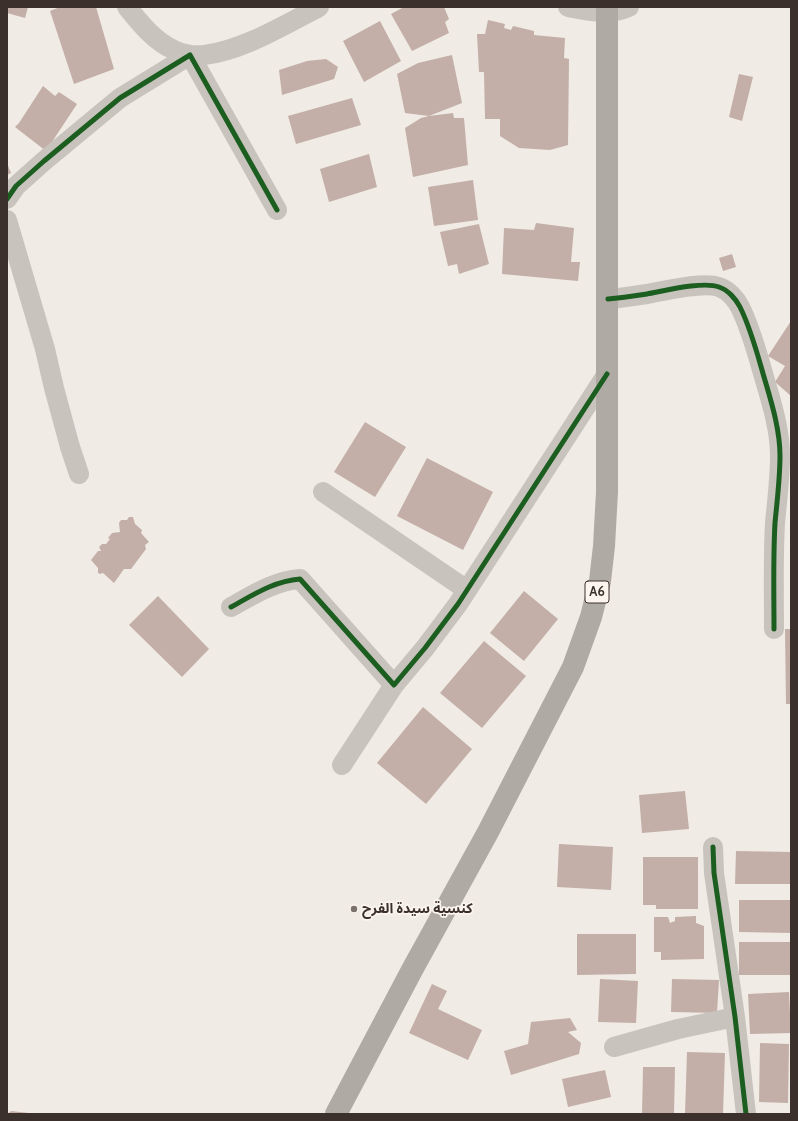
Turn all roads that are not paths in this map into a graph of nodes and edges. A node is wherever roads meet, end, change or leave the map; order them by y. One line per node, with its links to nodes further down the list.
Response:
1 (127, 7): 6 (street)
2 (319, 7): 6 (street)
3 (568, 7): 5 (street)
4 (629, 7): 5 (street)
5 (606, 10): 10 (highway, A6)
6 (190, 55): 7 (street); 8 (street)
7 (7, 199)
8 (277, 210)
9 (7, 220): 12 (street)
10 (608, 299): 11 (highway, A6); 16 (street)
11 (607, 374): 14 (street); 22 (highway, A6)
12 (79, 474)
13 (323, 492): 14 (street)
14 (467, 590): 17 (street)
15 (231, 607): 17 (street)
16 (774, 629)
17 (394, 685): 18 (street)
18 (342, 764)
19 (712, 847): 20 (street)
20 (735, 1017): 21 (street); 23 (street)
21 (614, 1048)
22 (336, 1114)
23 (746, 1114)

